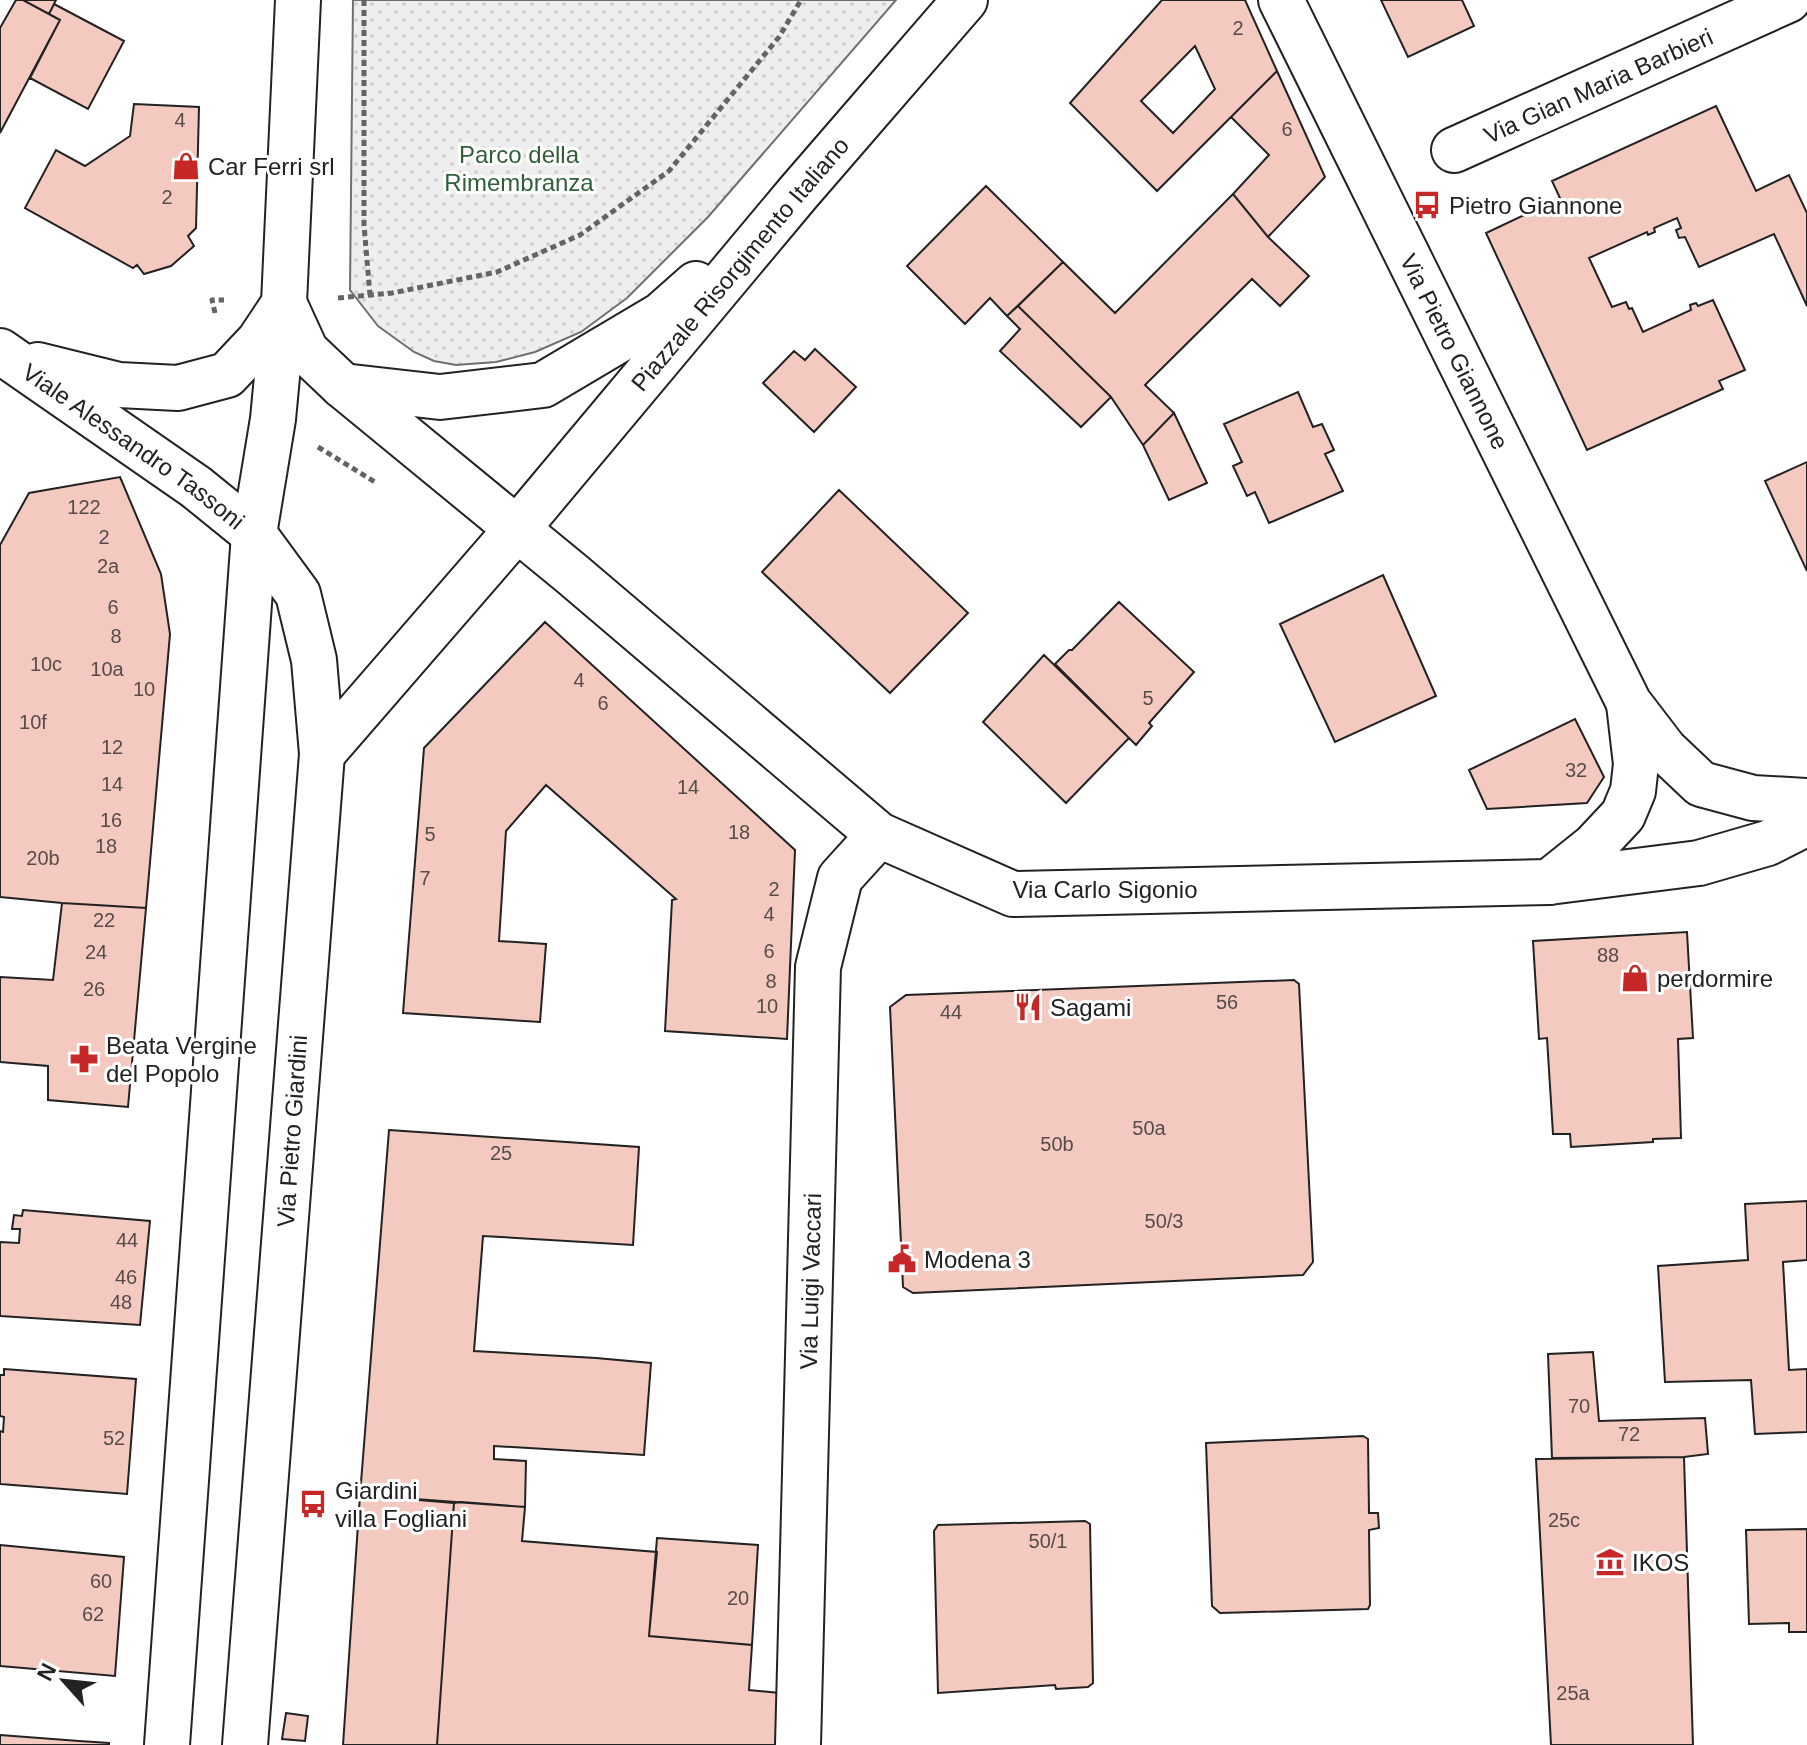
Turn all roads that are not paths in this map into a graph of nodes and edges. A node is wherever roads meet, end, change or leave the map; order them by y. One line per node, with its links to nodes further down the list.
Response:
1 (298, 0): 7 (street)
2 (965, 0): 6 (street, Piazzale Risorgimento Italiano)
3 (1281, 0): 12 (street, Via Pietro Giannone)
4 (1788, 0): 5 (street, Via Gian Maria Barbieri)
5 (1454, 150)
6 (798, 193): 9 (street); 10 (street, Piazzale Risorgimento Italiano)
7 (284, 303): 8 (street, Viale Alessandro Tassoni); 9 (street); 11 (street)
8 (4, 364): 11 (street, Viale Alessandro Tassoni)
9 (343, 386): 10 (street)
10 (517, 529): 13 (street, Piazzale Risorgimento Italiano); 16 (street, Via Carlo Sigonio)
11 (254, 534): 13 (street, Via Pietro Giardini); 18 (street)
12 (1629, 703): 14 (street, Via Pietro Giannone); 17 (street, Via Pietro Giannone)
13 (322, 754): 19 (street, Via Pietro Giardini)
14 (1807, 801)
15 (1807, 823): 17 (street, Via Carlo Sigonio)
16 (879, 835): 17 (street, Via Carlo Sigonio); 20 (street, Via Luigi Vaccari)
17 (1549, 882)
18 (167, 1745)
19 (245, 1745)
20 (798, 1745)

